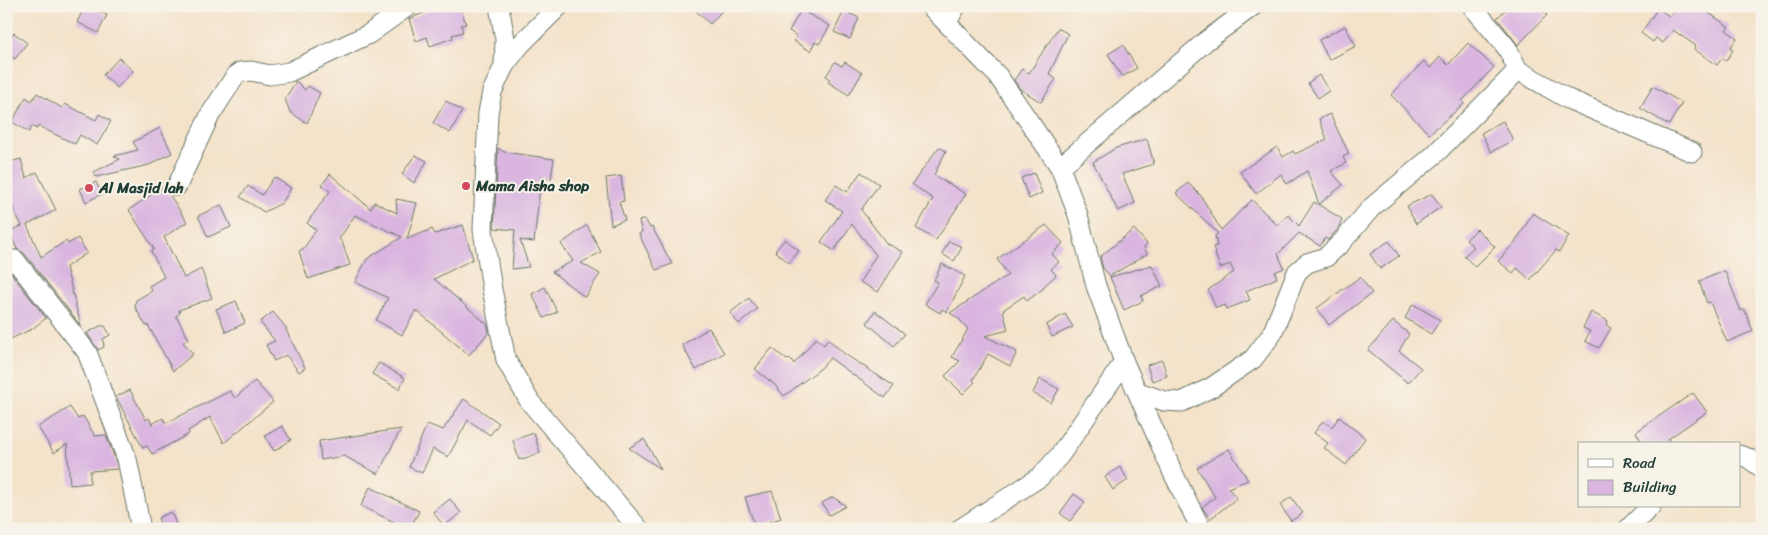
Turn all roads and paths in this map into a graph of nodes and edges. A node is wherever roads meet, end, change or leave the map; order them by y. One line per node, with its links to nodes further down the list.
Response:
1 (408, 6): 12 (street)
2 (499, 6): 8 (street)
3 (558, 6): 8 (street)
4 (930, 6): 7 (street)
5 (1253, 6): 11 (street)
6 (1472, 6): 9 (street)
7 (952, 14): 11 (street)
8 (504, 66): 20 (street)
9 (1518, 70): 10 (street); 15 (street)
10 (1692, 152)
11 (1060, 167): 14 (street)
12 (177, 186)
13 (9, 257): 19 (street)
14 (1124, 362): 15 (street); 21 (street)
15 (1138, 392): 22 (street)
16 (1740, 455): 17 (street)
17 (1762, 468)
18 (1650, 508): 23 (street)
19 (141, 529)
20 (639, 529)
21 (960, 529)
22 (1201, 529)
23 (1628, 529)

